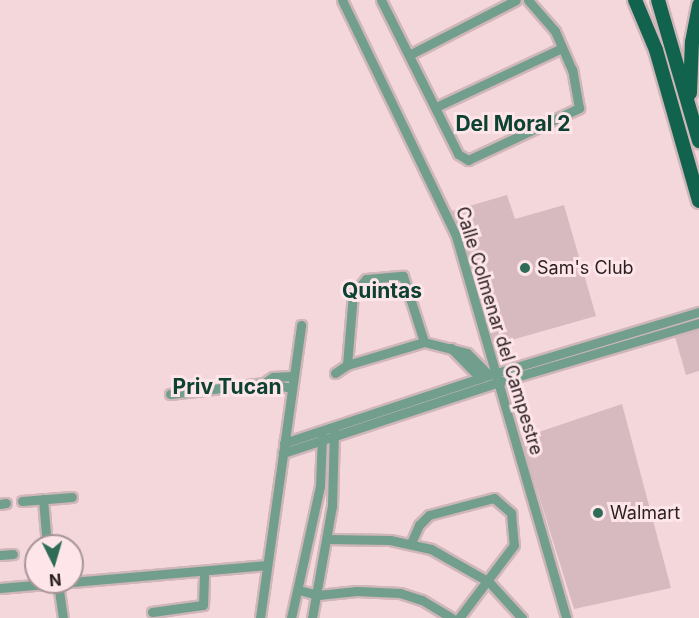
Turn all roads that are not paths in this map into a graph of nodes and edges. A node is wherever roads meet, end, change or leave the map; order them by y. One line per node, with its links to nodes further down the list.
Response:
1 (342, 0): 21 (street, Calle Colmenar del Campestre)
2 (381, 0): 9 (street)
3 (516, 0): 9 (street)
4 (528, 0): 8 (street)
5 (635, 0): 13 (main road)
6 (658, 0): 11 (main road)
7 (699, 5): 11 (main road)
8 (562, 48): 10 (street); 10 (street)
9 (409, 55): 10 (street)
10 (435, 107)
11 (692, 116): 12 (main road)
12 (699, 141)
13 (699, 201)
14 (699, 312): 21 (street)
15 (699, 323): 21 (street)
16 (301, 325): 20 (street)
17 (424, 342): 18 (street); 18 (street); 21 (street)
18 (347, 365): 19 (street)
19 (335, 373)
20 (293, 376): 22 (street); 23 (street)
21 (490, 377): 25 (street); 25 (street); 54 (street, Calle Colmenar del Campestre)
22 (264, 383): 23 (street); 24 (street)
23 (292, 388): 27 (street)
24 (170, 394)
25 (334, 431): 26 (street); 32 (street)
26 (322, 435): 27 (street); 42 (street)
27 (284, 448): 36 (street)
28 (72, 497): 29 (street)
29 (43, 499): 30 (street); 31 (street)
30 (22, 501)
31 (46, 534)
32 (327, 539): 33 (street); 44 (street)
33 (411, 543): 39 (street); 39 (street)
34 (13, 554): 35 (street)
35 (0, 555)
36 (267, 565): 37 (street); 48 (street)
37 (204, 571): 38 (street); 46 (street)
38 (84, 581)
39 (489, 582): 52 (street); 53 (street)
40 (24, 586): 41 (street)
41 (0, 588)
42 (299, 590): 44 (street); 49 (street)
43 (56, 594): 47 (street)
44 (318, 595): 50 (street); 51 (street)
45 (152, 612): 46 (street)
46 (197, 614)
47 (63, 618)
48 (260, 618)
49 (291, 618)
50 (312, 618)
51 (452, 618)
52 (459, 618)
53 (522, 618)
54 (566, 618)

